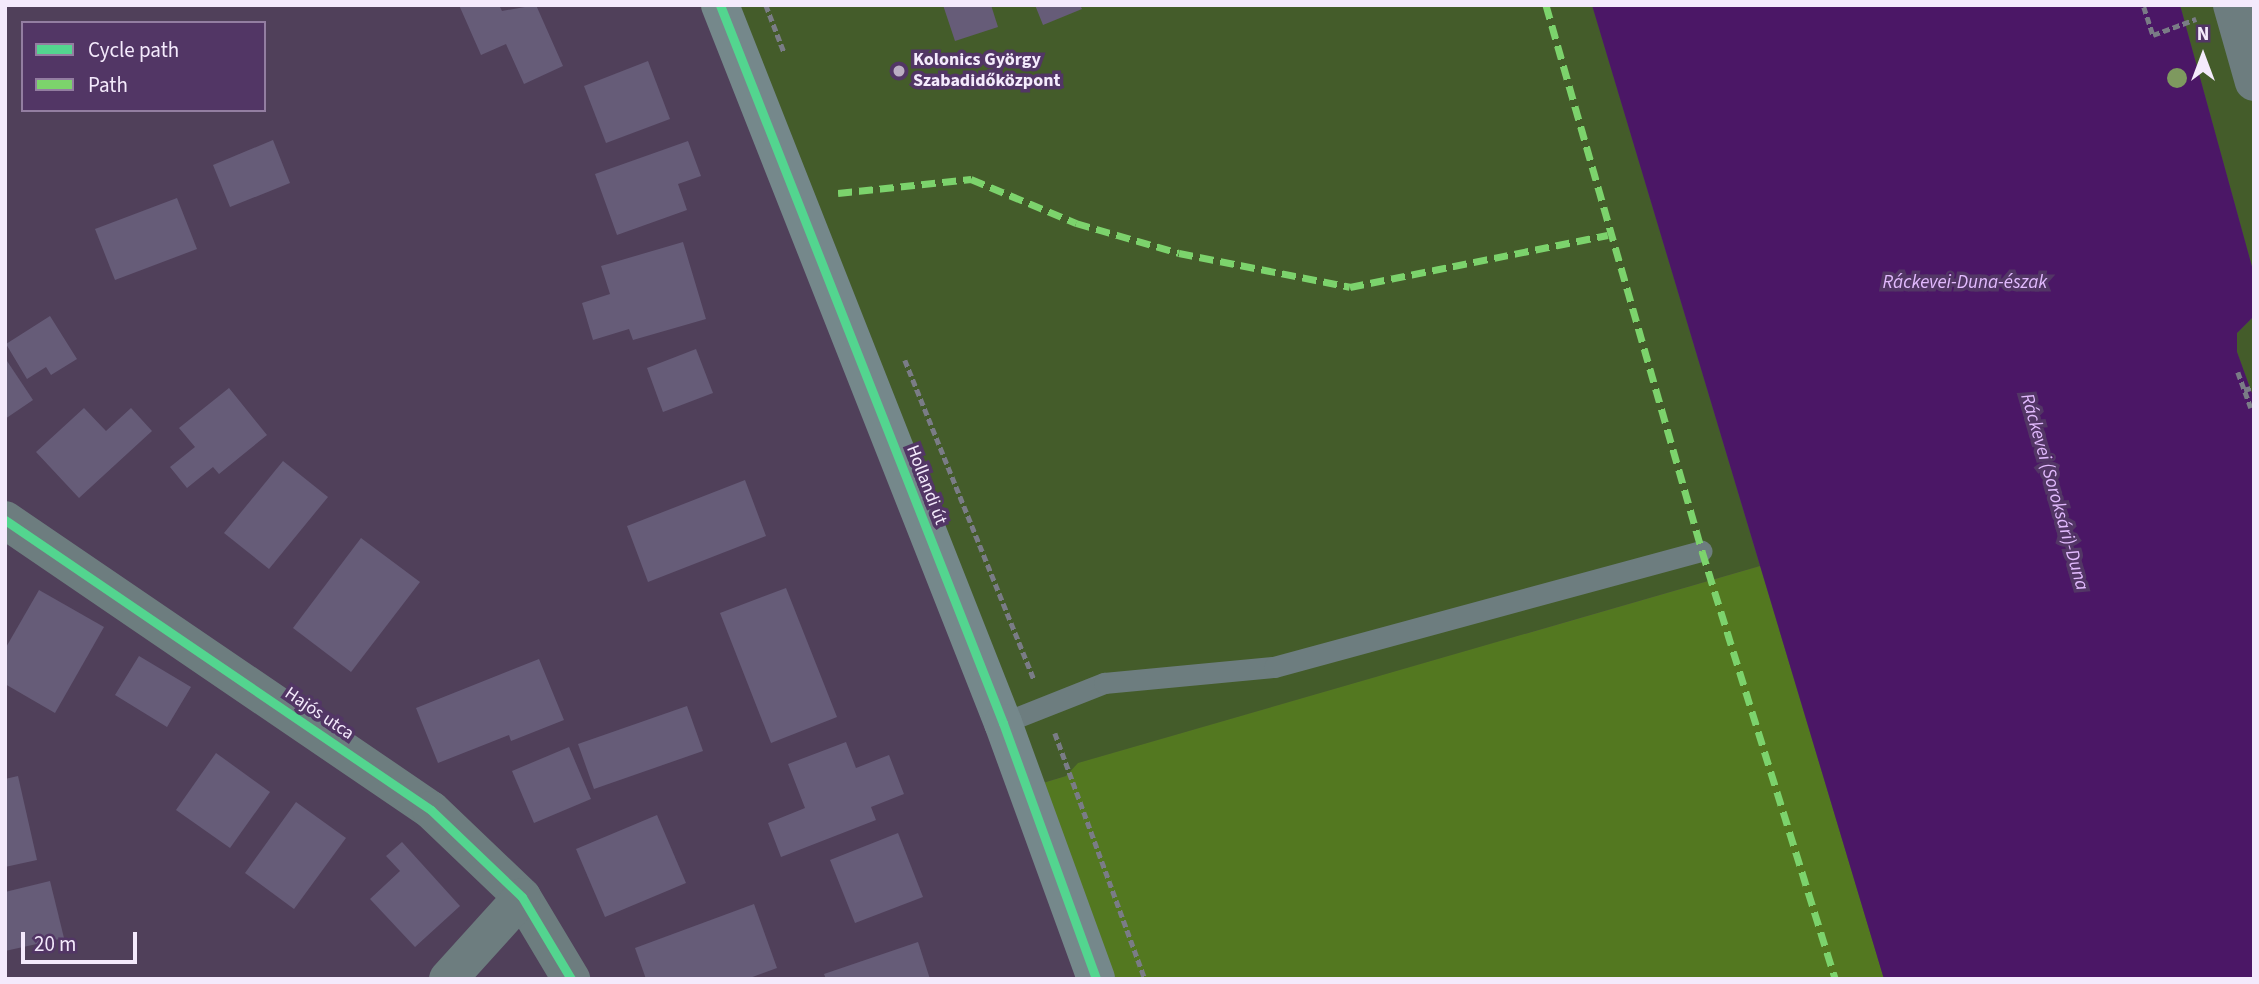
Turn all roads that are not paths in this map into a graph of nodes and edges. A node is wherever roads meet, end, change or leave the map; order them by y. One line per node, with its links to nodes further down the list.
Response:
1 (720, 5): 6 (street, Hollandi út)
2 (2216, 11): 3 (street)
3 (2254, 82)
4 (5, 520): 7 (street, Hajós utca)
5 (1702, 551): 6 (lane)
6 (1003, 723): 10 (street, Hollandi út)
7 (522, 897): 8 (street); 9 (street, Hajós utca)
8 (448, 979)
9 (571, 979)
10 (1096, 979)

